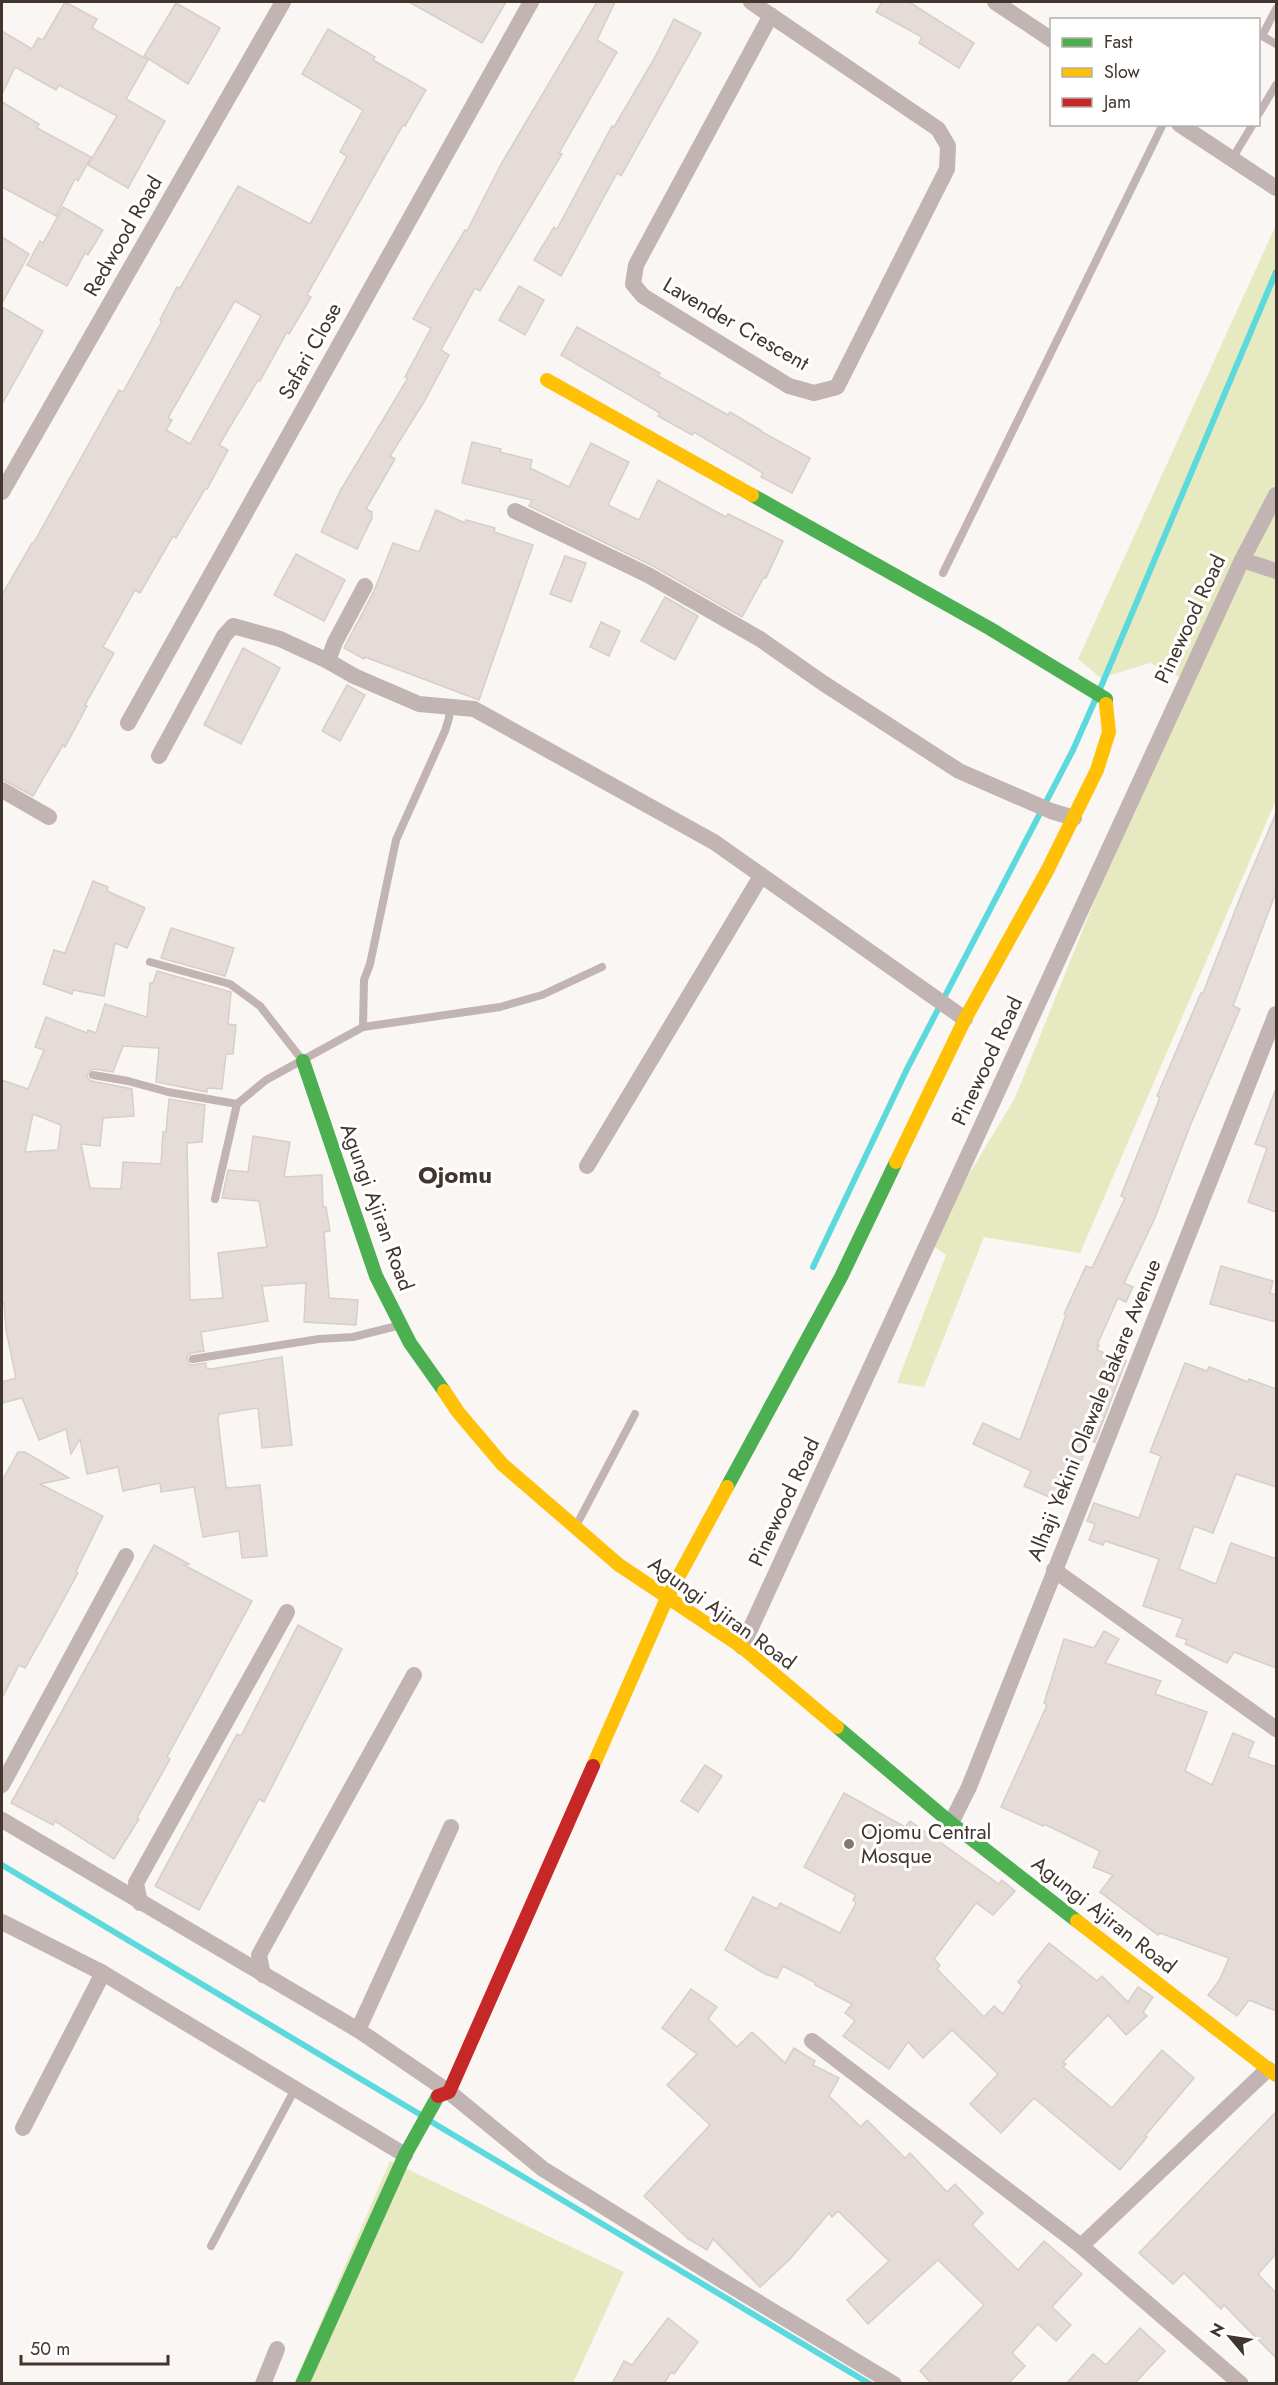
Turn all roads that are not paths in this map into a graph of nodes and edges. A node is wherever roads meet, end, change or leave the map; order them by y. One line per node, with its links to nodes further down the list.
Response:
1 (283, 2): 17 (street, Redwood Road)
2 (531, 2): 26 (street, Safari Close)
3 (751, 2): 6 (street)
4 (995, 2): 7 (street)
5 (1276, 9): 8 (lane)
6 (771, 15): 6 (street, Lavender Crescent)
7 (1050, 39)
8 (1276, 44)
9 (1276, 85): 10 (lane)
10 (1260, 112)
11 (1162, 126): 22 (lane)
12 (1182, 126): 14 (street)
13 (1251, 126): 14 (lane)
14 (1232, 159): 15 (street)
15 (1276, 188)
16 (547, 380): 30 (street)
17 (2, 492)
18 (1276, 495): 20 (street, Pinewood Road)
19 (515, 511): 30 (street)
20 (1242, 560): 21 (street); 50 (street, Pinewood Road)
21 (1276, 571)
22 (944, 573)
23 (365, 586): 24 (street)
24 (328, 661): 25 (street); 27 (street)
25 (450, 705): 31 (street); 36 (lane)
26 (128, 723)
27 (159, 756)
28 (2, 790): 29 (street)
29 (49, 817)
30 (1074, 818): 35 (street)
31 (761, 876): 35 (street); 40 (street)
32 (150, 962): 37 (lane)
33 (602, 967): 36 (lane)
34 (1276, 1014): 47 (street, Alhaji Yekini Olawale Bakare Avenue)
35 (965, 1019): 48 (street)
36 (363, 1027): 37 (lane)
37 (303, 1061): 39 (lane); 42 (street, Agungi Ajiran Road)
38 (93, 1075): 39 (lane)
39 (237, 1104): 41 (lane)
40 (587, 1166)
41 (215, 1199)
42 (401, 1325): 43 (lane); 45 (street, Agungi Ajiran Road)
43 (193, 1359)
44 (635, 1414): 45 (lane)
45 (576, 1527): 48 (street, Agungi Ajiran Road)
46 (126, 1556): 53 (street)
47 (1054, 1570): 52 (street); 55 (street, Alhaji Yekini Olawale Bakare Avenue)
48 (667, 1598): 50 (street, Agungi Ajiran Road); 65 (street)
49 (287, 1612): 57 (street)
50 (742, 1647): 55 (street, Agungi Ajiran Road)
51 (414, 1674): 60 (street)
52 (1276, 1729)
53 (2, 1785)
54 (2, 1821): 57 (street)
55 (951, 1823): 63 (street, Agungi Ajiran Road)
56 (451, 1827): 61 (street)
57 (140, 1903): 60 (street)
58 (2, 1922): 59 (street)
59 (103, 1973): 64 (street); 66 (street)
60 (263, 1975): 61 (street)
61 (358, 2030): 65 (street)
62 (812, 2041): 69 (street)
63 (1272, 2072): 69 (street)
64 (295, 2089): 67 (street); 68 (lane)
65 (443, 2094): 67 (street); 73 (street)
66 (23, 2128)
67 (406, 2152): 72 (street)
68 (211, 2246)
69 (1081, 2246): 74 (street)
70 (277, 2349): 71 (street)
71 (263, 2384)
72 (302, 2384)
73 (894, 2384)
74 (1241, 2384)

